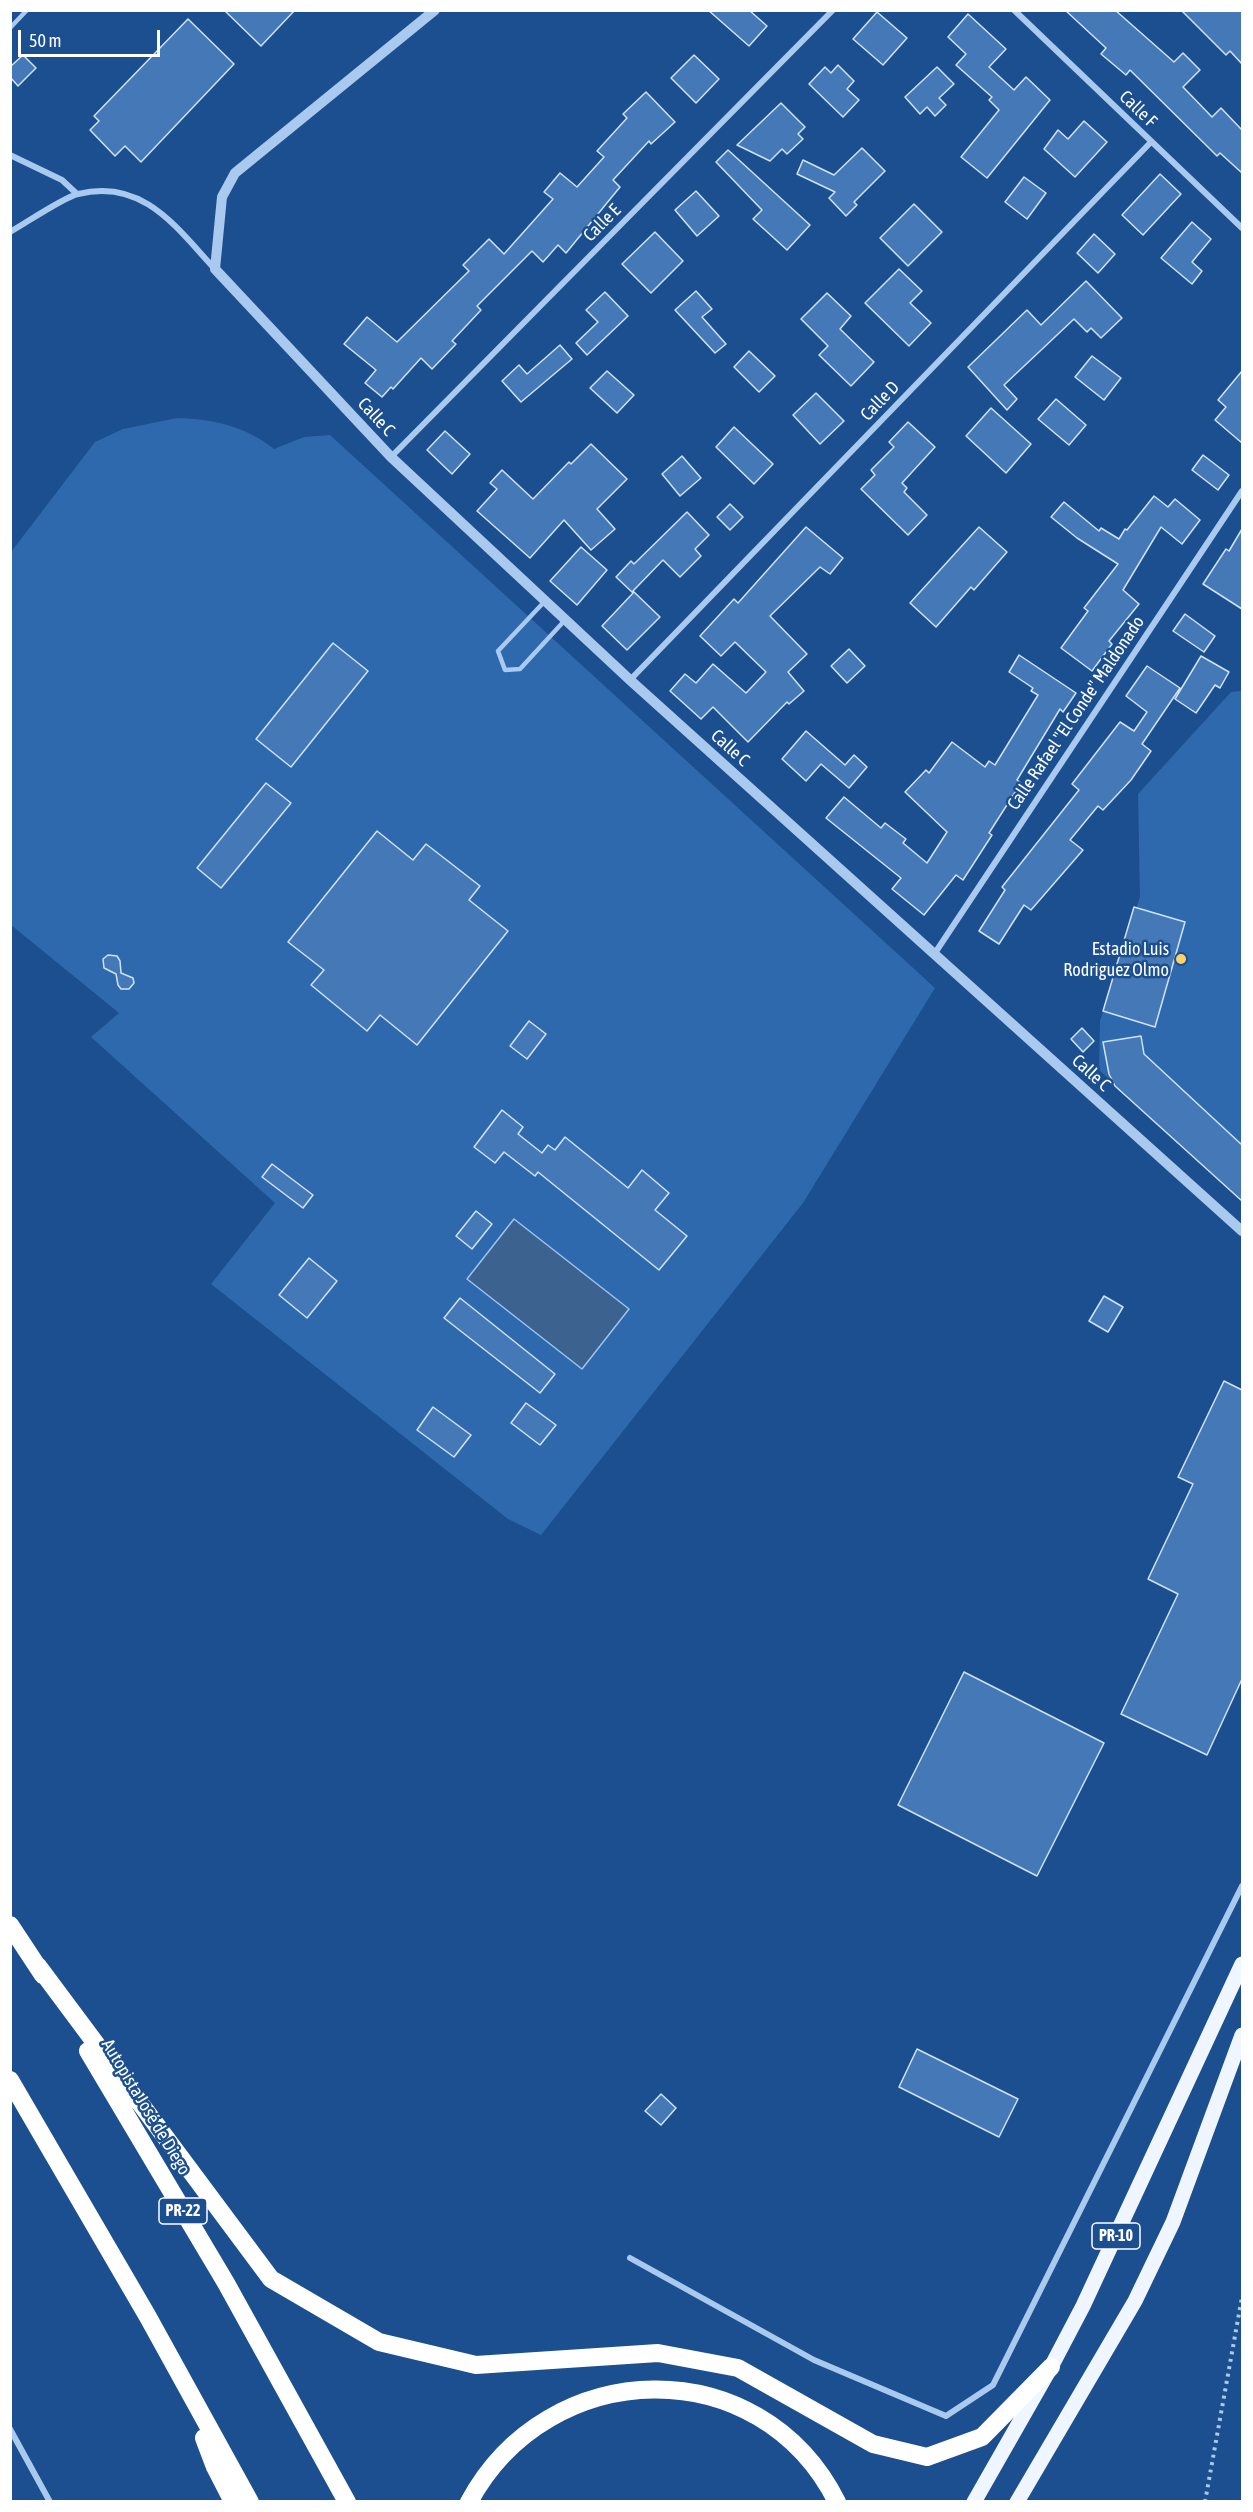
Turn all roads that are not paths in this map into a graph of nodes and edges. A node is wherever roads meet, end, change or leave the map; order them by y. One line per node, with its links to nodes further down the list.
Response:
1 (27, 10): 5 (lane)
2 (435, 10): 11 (street)
3 (833, 10): 12 (street, Calle E)
4 (1014, 10): 6 (street, Calle F)
5 (10, 28)
6 (1151, 142): 9 (street, Calle F); 16 (street, Calle D)
7 (10, 155): 8 (street)
8 (76, 194): 10 (street); 11 (street)
9 (1242, 228)
10 (10, 232)
11 (215, 269): 12 (street, Calle C)
12 (391, 457): 14 (street, Calle C)
13 (1242, 491): 17 (street, Calle Rafael "El Conde" Maldonado)
14 (545, 601): 15 (street, Calle C); 15 (lane)
15 (566, 620): 16 (street, Calle C)
16 (630, 680): 17 (street, Calle C)
17 (935, 953): 18 (street, Calle C)
18 (1242, 1231)
19 (1242, 1886): 25 (street)
20 (10, 1924): 22 (highway, Autopista José de Diego / PR-22)
21 (1242, 1964): 26 (main road, PR-10)
22 (38, 1966): 26 (highway); 32 (highway, Autopista José de Diego / PR-22)
23 (1242, 2035): 36 (main road, PR-10)
24 (10, 2079): 27 (highway)
25 (630, 2258)
26 (1051, 2367): 35 (main road, PR-10)
27 (186, 2388): 30 (highway); 31 (highway)
28 (10, 2430): 29 (street)
29 (50, 2502)
30 (233, 2502)
31 (250, 2502)
32 (347, 2502)
33 (469, 2502): 34 (highway)
34 (837, 2502)
35 (974, 2502)
36 (1017, 2502)

